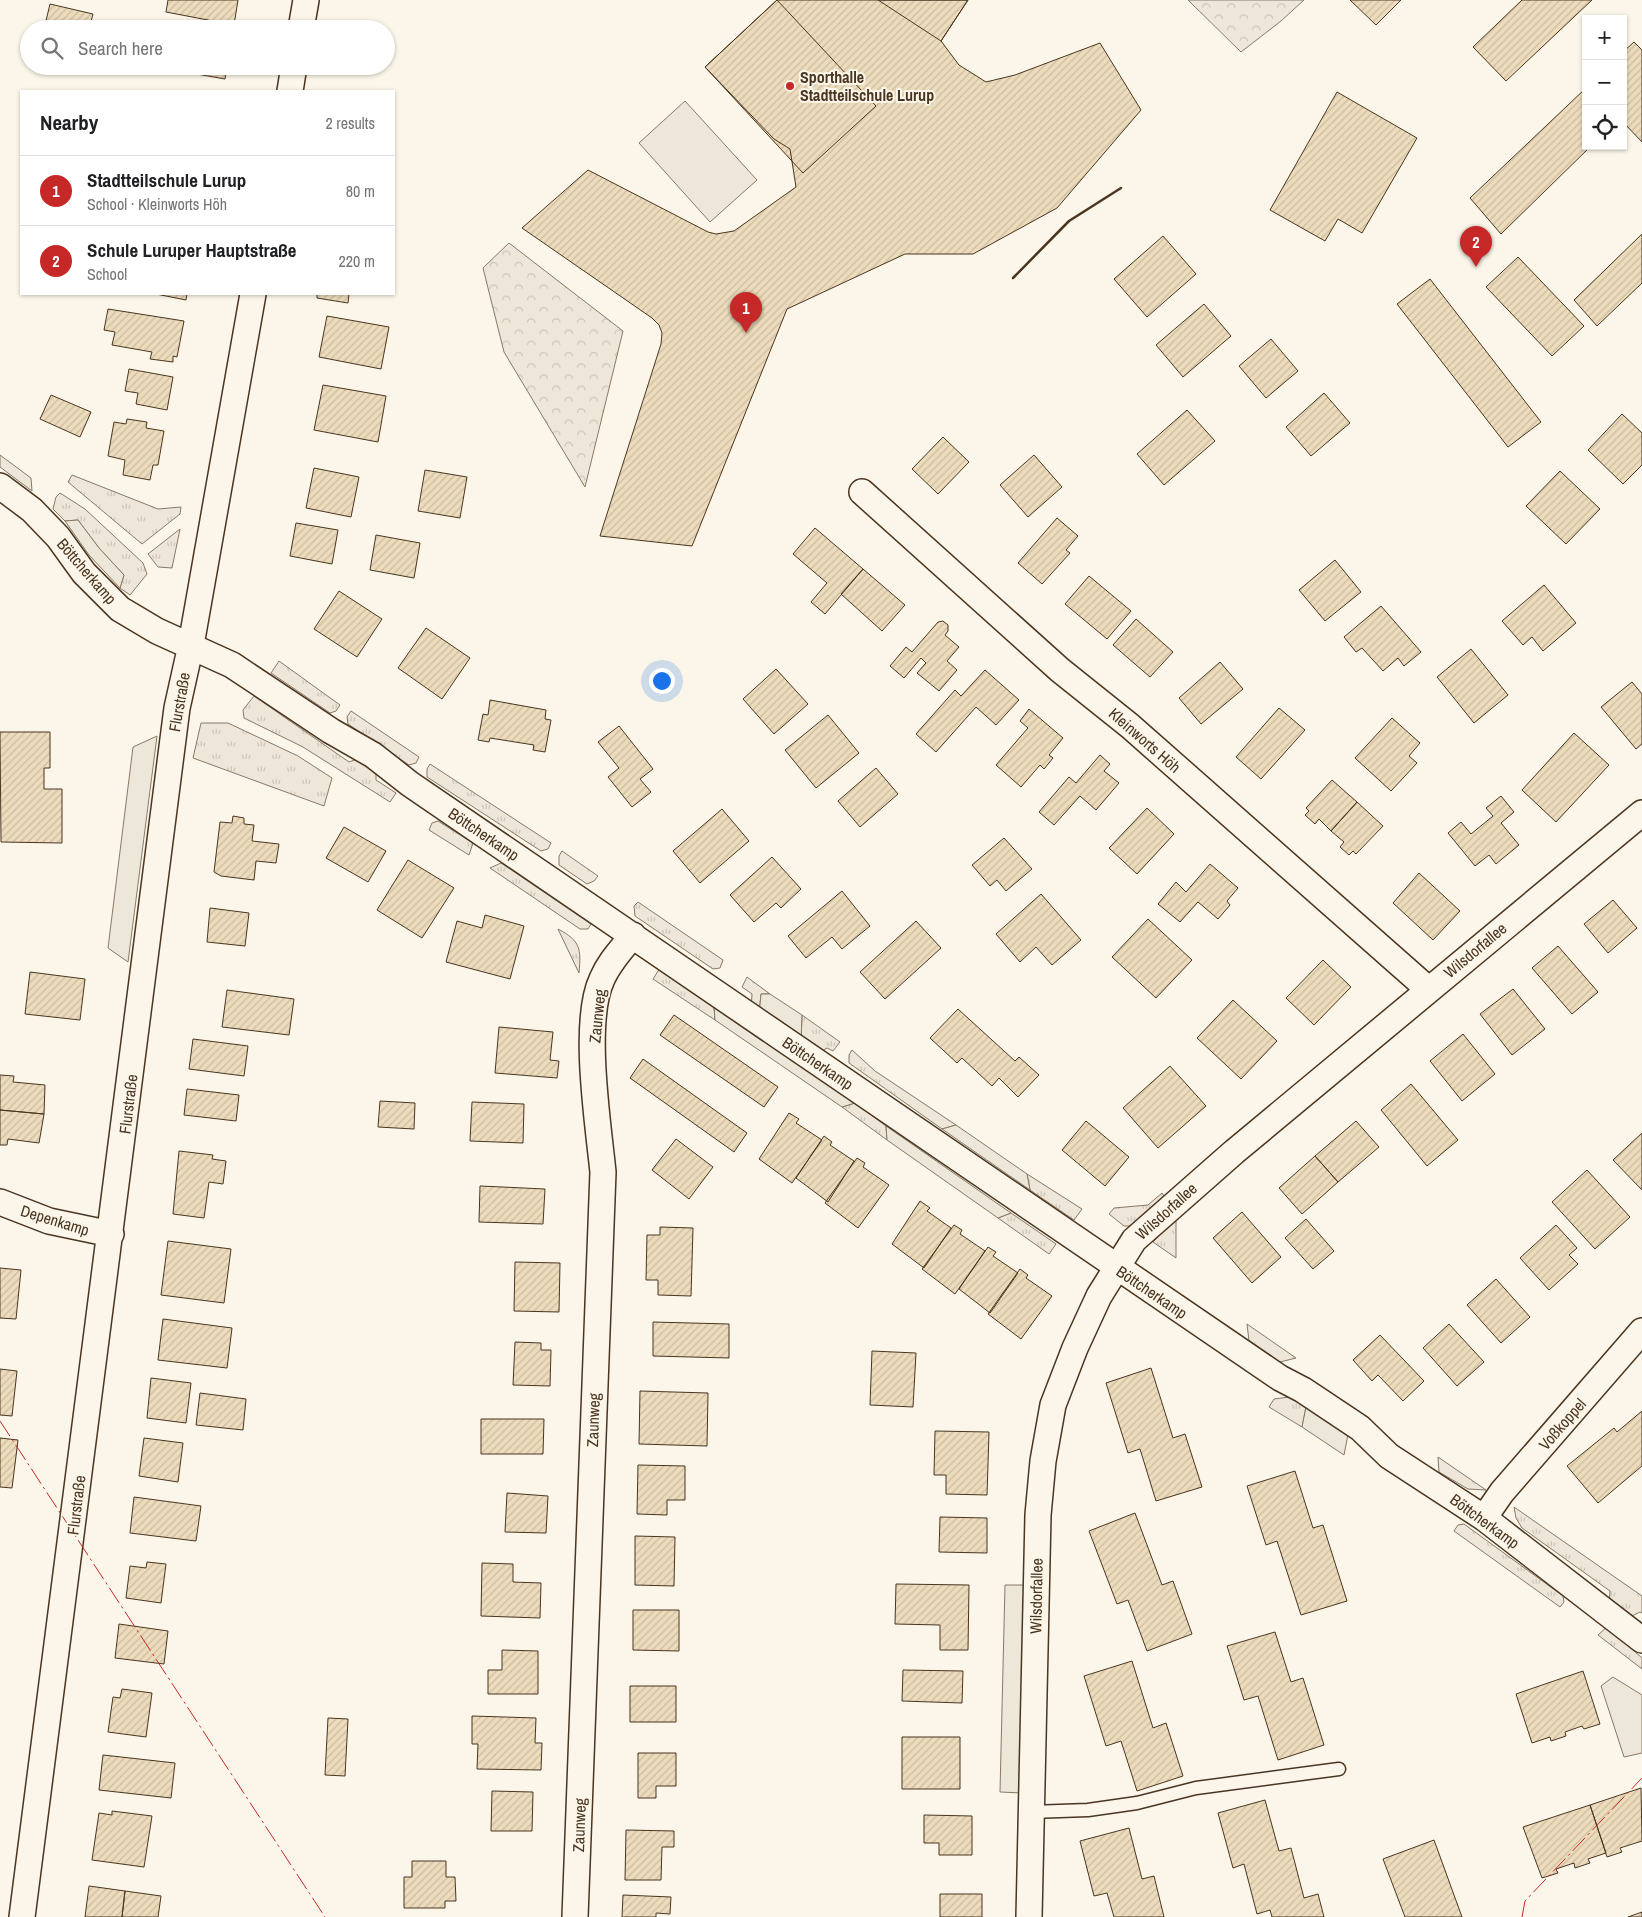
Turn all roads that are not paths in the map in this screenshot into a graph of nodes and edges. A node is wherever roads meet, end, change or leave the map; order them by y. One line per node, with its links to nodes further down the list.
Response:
1 (306, 0): 2 (street)
2 (303, 20)
3 (293, 75): 4 (street)
4 (290, 90)
5 (254, 295): 8 (street, Flurstraße)
6 (0, 486): 8 (street, Böttcherkamp)
7 (862, 492): 11 (street, Kleinworts Höh)
8 (191, 645): 10 (street, Böttcherkamp); 13 (street, Flurstraße)
9 (1642, 813): 11 (street, Wilsdorfallee)
10 (633, 935): 14 (street, Böttcherkamp); 21 (street, Zaunweg)
11 (1428, 989): 14 (street, Wilsdorfallee)
12 (0, 1202): 13 (street, Depenkamp)
13 (111, 1234): 20 (street, Flurstraße)
14 (1116, 1268): 16 (street, Böttcherkamp); 19 (street, Wilsdorfallee)
15 (1642, 1331): 16 (street, Voßkoppel)
16 (1484, 1518): 17 (street, Böttcherkamp)
17 (1642, 1640)
18 (1339, 1769): 19 (lane)
19 (1031, 1812): 22 (street, Wilsdorfallee)
20 (22, 1917)
21 (575, 1917)
22 (1029, 1917)

